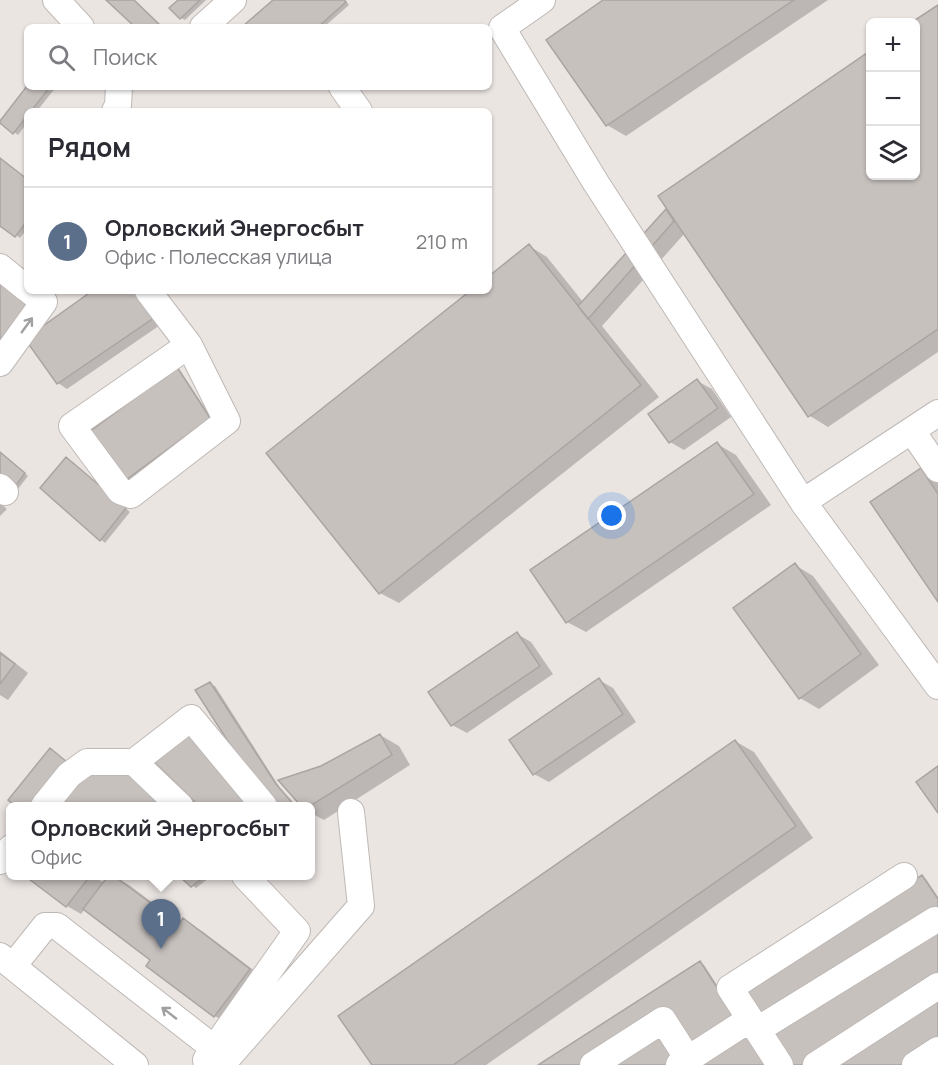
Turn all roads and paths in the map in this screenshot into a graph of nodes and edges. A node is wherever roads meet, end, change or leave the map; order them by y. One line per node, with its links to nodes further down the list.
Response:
1 (56, 0): 4 (street)
2 (234, 0): 5 (street)
3 (542, 0): 19 (street)
4 (78, 24)
5 (209, 24)
6 (119, 90): 8 (street)
7 (344, 90): 9 (street)
8 (116, 108)
9 (357, 108)
10 (0, 267): 11 (street)
11 (24, 286)
12 (34, 294): 15 (street, one-way to 12)
13 (150, 294): 14 (street)
14 (189, 345): 14 (street)
15 (0, 363)
16 (938, 413): 17 (street)
17 (912, 431): 18 (street); 19 (street)
18 (938, 469)
19 (803, 502): 20 (street)
20 (938, 686)
21 (134, 762): 22 (street); 23 (street); 24 (street)
22 (48, 802)
23 (175, 802)
24 (260, 802)
25 (351, 812): 33 (street)
26 (904, 876): 31 (street)
27 (249, 880): 33 (street)
28 (935, 920): 31 (street)
29 (6, 961): 33 (street, one-way to 29); 35 (street)
30 (938, 986): 38 (street)
31 (754, 1024): 34 (street); 37 (street)
32 (938, 1050): 39 (street)
33 (208, 1057)
34 (683, 1062): 36 (street)
35 (135, 1065)
36 (593, 1065)
37 (780, 1065)
38 (816, 1065)
39 (915, 1065)

